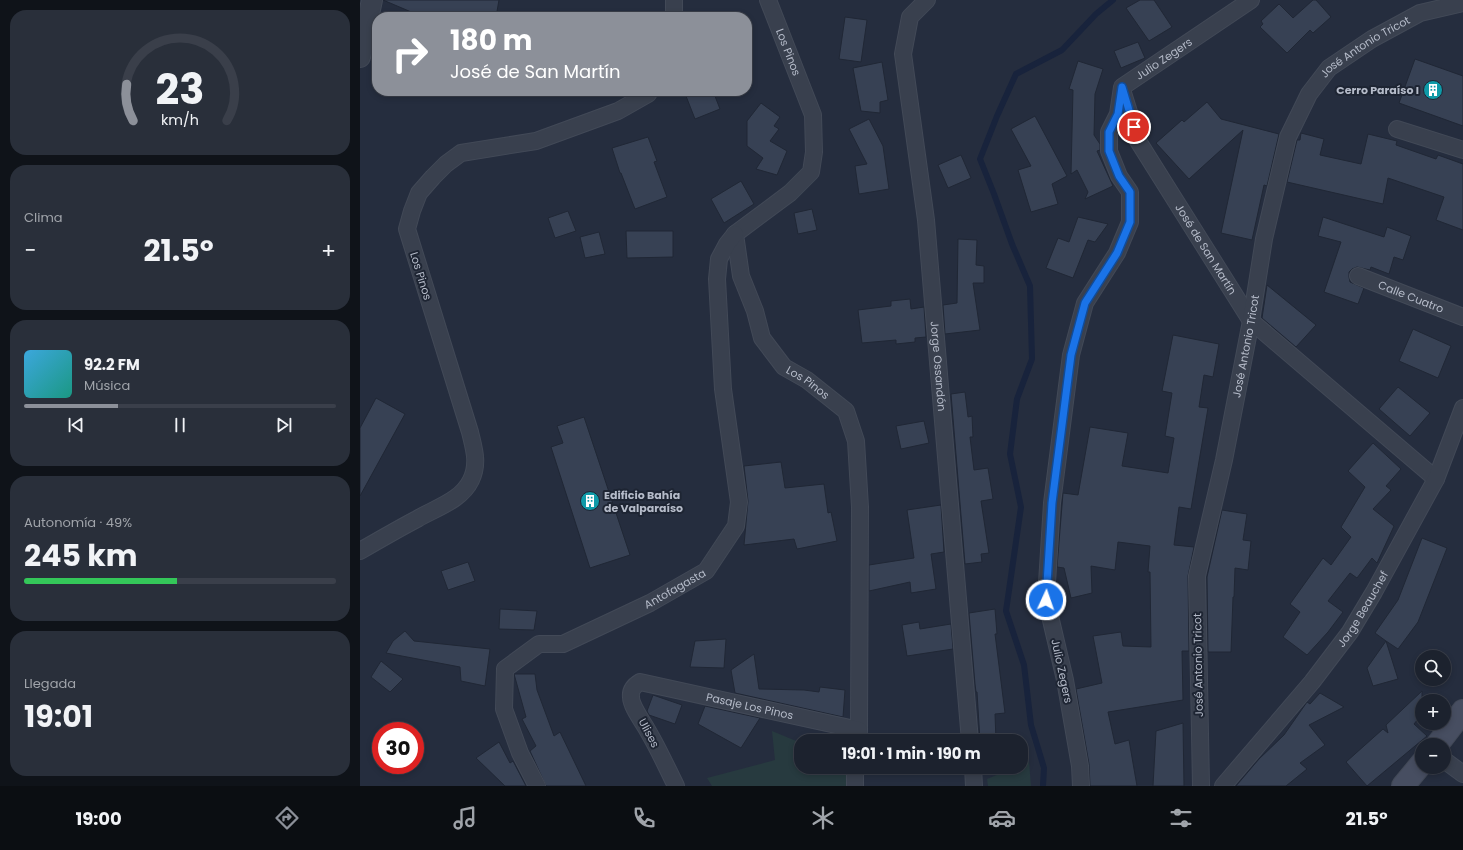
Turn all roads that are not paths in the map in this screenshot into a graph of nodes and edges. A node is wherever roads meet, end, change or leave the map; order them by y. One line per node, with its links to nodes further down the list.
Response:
1 (372, 0): 8 (street)
2 (674, 0): 7 (street)
3 (768, 0): 13 (street, Los Pinos)
4 (927, 0): 24 (street, Jorge Ossandón)
5 (1251, 0): 9 (street, Julio Zegers)
6 (1463, 3): 16 (street, José Antonio Tricot)
7 (674, 12)
8 (360, 57)
9 (1122, 87): 16 (street, José de San Martín); 35 (street, Julio Zegers)
10 (644, 96): 19 (street, Los Pinos)
11 (1397, 129): 12 (street)
12 (1463, 150)
13 (735, 234): 23 (street, Los Pinos); 31 (street, Antofagasta)
14 (1358, 276): 15 (street, Calle Cuatro)
15 (1463, 317)
16 (1251, 321): 18 (street, José de San Martín); 36 (street, José Antonio Tricot)
17 (1463, 408): 18 (street, Jorge Beauchef)
18 (1436, 480): 37 (street, Jorge Beauchef)
19 (360, 551)
20 (640, 682): 22 (street, Pasaje Los Pinos); 32 (street, Ulises)
21 (1463, 712): 25 (main road)
22 (854, 734)
23 (858, 734)
24 (969, 734)
25 (1443, 738)
26 (1451, 765): 30 (street)
27 (1415, 771): 38 (main road)
28 (855, 774): 33 (street)
29 (973, 774): 34 (street)
30 (1463, 774)
31 (537, 786)
32 (676, 786)
33 (855, 786)
34 (974, 786)
35 (1081, 786)
36 (1201, 786)
37 (1223, 786)
38 (1403, 786)

